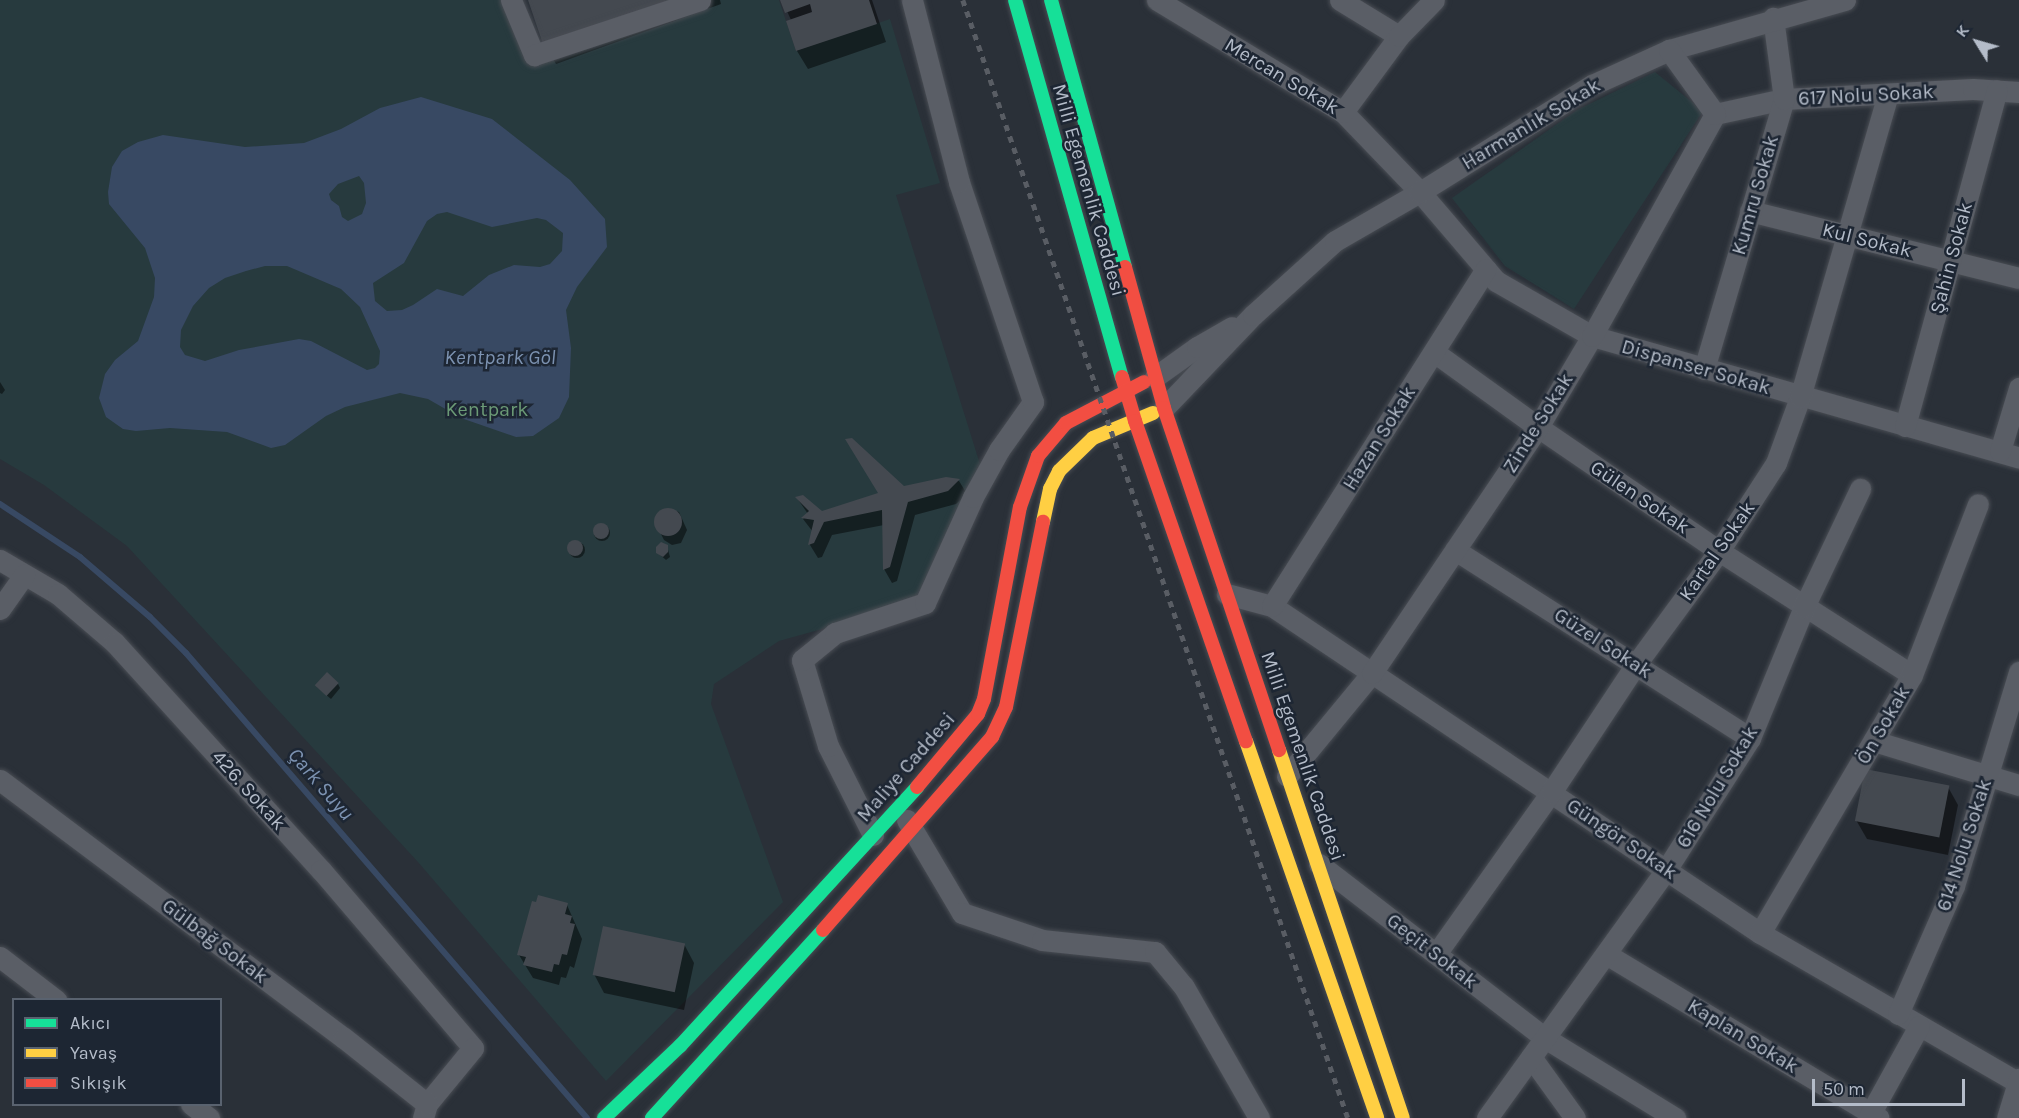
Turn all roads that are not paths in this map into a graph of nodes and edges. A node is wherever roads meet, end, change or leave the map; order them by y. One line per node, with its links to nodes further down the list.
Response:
1 (511, 0): 2 (street)
2 (700, 0)
3 (912, 0): 61 (street)
4 (1015, 0): 31 (main road, Milli Egemenlik Caddesi)
5 (1051, 0): 29 (main road, Milli Egemenlik Caddesi)
6 (1157, 0): 17 (street, Mercan Sokak)
7 (1340, 0): 11 (street)
8 (1434, 0): 11 (street)
9 (1845, 0): 10 (street, Harmanlık Sokak)
10 (1773, 18): 12 (street, Harmanlık Sokak); 16 (street, Kumru Sokak)
11 (1399, 36): 17 (street)
12 (1669, 50): 18 (street); 19 (street, Harmanlık Sokak)
13 (1997, 90): 14 (street, 617 Nolu Sokak); 15 (street, 617 Nolu Sokak); 22 (street, Şahin Sokak)
14 (2019, 92)
15 (1888, 95): 16 (street, 617 Nolu Sokak); 21 (street, Kartal Sokak)
16 (1784, 99): 18 (street, 617 Nolu Sokak); 20 (street, Kumru Sokak)
17 (1343, 112): 19 (street, Mercan Sokak)
18 (1715, 114): 26 (street, Zinde Sokak)
19 (1420, 192): 23 (street, Dispanser Sokak); 25 (street, Harmanlık Sokak)
20 (1750, 211): 21 (street, Kul Sokak); 28 (street, Kumru Sokak)
21 (1847, 235): 22 (street, Kul Sokak); 32 (street, Kartal Sokak)
22 (1950, 261): 24 (street, Kul Sokak); 35 (street, Şahin Sokak)
23 (1486, 269): 26 (street, Dispanser Sokak); 27 (street, Hazan Sokak)
24 (2019, 278)
25 (1253, 315): 29 (street, Harmanlık Sokak); 33 (street, Harmanlık Sokak)
26 (1592, 336): 28 (street, Dispanser Sokak); 36 (street, Zinde Sokak)
27 (1434, 352): 36 (street, Gülen Sokak); 45 (street, Hazan Sokak)
28 (1704, 369): 32 (street, Dispanser Sokak)
29 (1155, 376): 31 (main road, Maliye Caddesi); 33 (main road, Milli Egemenlik Caddesi)
30 (2019, 387): 37 (street)
31 (1126, 391): 34 (main road, Milli Egemenlik Caddesi); 59 (main road, Maliye Caddesi)
32 (1800, 397): 35 (street, Dispanser Sokak); 41 (street, Kartal Sokak)
33 (1164, 408): 34 (main road); 44 (main road, Milli Egemenlik Caddesi)
34 (1135, 421): 60 (main road); 81 (main road)
35 (1905, 426): 37 (street, Dispanser Sokak)
36 (1538, 427): 40 (street, Zinde Sokak); 41 (street, Gülen Sokak)
37 (2010, 454)
38 (1860, 489): 46 (street, 616 Nolu Sokak)
39 (1978, 504): 51 (street, Ön Sokak)
40 (1455, 550): 48 (street, Güzel Sokak); 50 (street, Zinde Sokak)
41 (1719, 550): 46 (street, Gülen Sokak); 48 (street, Kartal Sokak)
42 (0, 560): 43 (street, 426. Sokak)
43 (24, 574): 47 (street); 75 (street, 426. Sokak)
44 (1227, 594): 45 (street, Güngör Sokak); 55 (main road, Milli Egemenlik Caddesi)
45 (1272, 606): 50 (street, Güngör Sokak)
46 (1804, 607): 51 (street, Gülen Sokak); 52 (street, 616 Nolu Sokak)
47 (0, 609)
48 (1636, 664): 52 (street, Güzel Sokak); 58 (street, Kartal Sokak)
49 (2019, 672): 54 (street, 614 Nolu Sokak)
50 (1372, 674): 55 (street, Zinde Sokak); 58 (street, Güngör Sokak)
51 (1912, 675): 53 (street, Ön Sokak)
52 (1750, 738): 63 (street, 616 Nolu Sokak)
53 (1874, 741): 54 (street); 64 (street, Ön Sokak)
54 (1987, 773): 57 (street); 69 (street, 614 Nolu Sokak)
55 (1287, 776): 62 (main road, Milli Egemenlik Caddesi)
56 (0, 780): 75 (street, Gülbağ Sokak)
57 (2019, 785)
58 (1552, 791): 63 (street, Güngör Sokak); 65 (street, Kartal Sokak)
59 (898, 807): 60 (street); 61 (main road, Maliye Caddesi)
60 (914, 830): 79 (main road); 80 (street)
61 (873, 835): 78 (main road, Maliye Caddesi)
62 (1319, 864): 65 (street, Geçit Sokak); 82 (main road, Milli Egemenlik Caddesi)
63 (1666, 870): 64 (street, Güngör Sokak); 66 (street, 616 Nolu Sokak)
64 (1760, 933): 69 (street, Güngör Sokak)
65 (1436, 954): 71 (street, Geçit Sokak)
66 (1606, 954): 71 (street, 616 Nolu Sokak); 76 (street, Kaplan Sokak)
67 (0, 957): 68 (street)
68 (55, 998)
69 (1898, 1014): 70 (street, Güngör Sokak)
70 (1919, 1026): 73 (street, Güngör Sokak); 76 (street)
71 (1545, 1038): 72 (street, 616 Nolu Sokak); 85 (street, Geçit Sokak)
72 (1531, 1057): 83 (street, 616 Nolu Sokak); 84 (street)
73 (2019, 1081): 86 (street)
74 (194, 1106): 77 (street)
75 (425, 1111)
76 (1873, 1116)
77 (208, 1118)
78 (604, 1118)
79 (652, 1118)
80 (1259, 1118)
81 (1377, 1118)
82 (1403, 1118)
83 (1487, 1118)
84 (1575, 1118)
85 (1675, 1118)
86 (2007, 1118)

